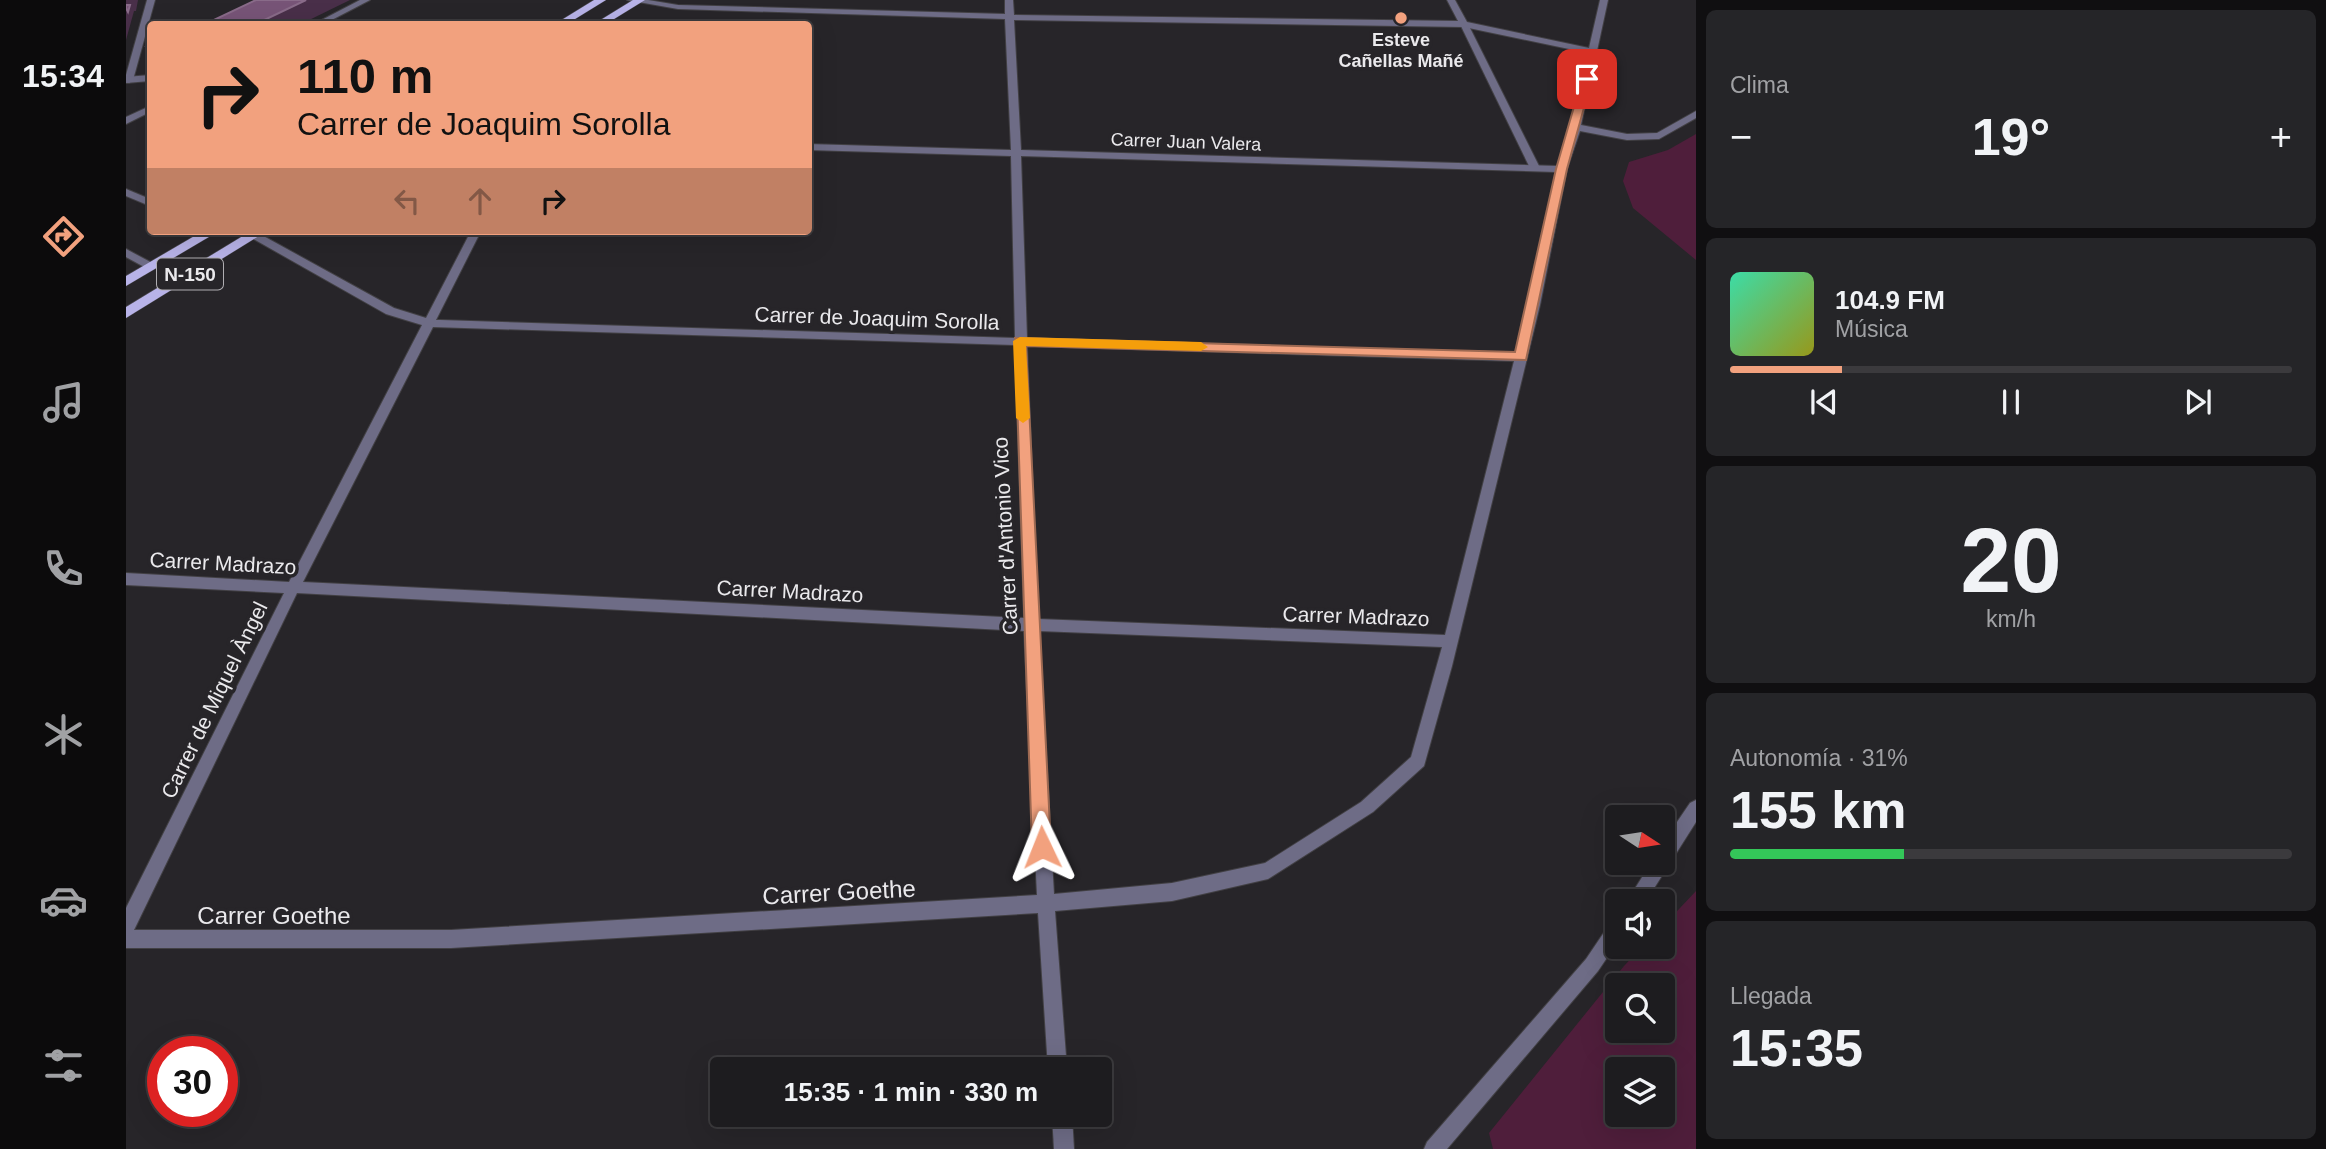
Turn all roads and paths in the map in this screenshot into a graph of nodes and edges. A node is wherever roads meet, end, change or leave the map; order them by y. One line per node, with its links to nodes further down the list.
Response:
1 (152, 0): 15 (street)
2 (366, 0): 9 (street)
3 (601, 0): 10 (main road)
4 (1009, 0): 8 (street, Carrer d'Antonio Vico)
5 (1451, 0): 12 (street)
6 (1604, 0): 13 (street, Carrer Goethe)
7 (636, 1): 8 (street); 11 (main road)
8 (1009, 17): 12 (street); 21 (street, Carrer d'Antonio Vico)
9 (324, 21)
10 (565, 21)
11 (604, 21)
12 (1464, 24): 13 (street); 22 (street)
13 (1594, 52): 19 (street, Carrer Goethe)
14 (147, 79): 15 (street)
15 (127, 83)
16 (147, 110): 18 (street)
17 (1696, 114): 19 (street)
18 (126, 121)
19 (1576, 127): 23 (street, Carrer Goethe)
20 (812, 147): 21 (street, Carrer Juan Valera)
21 (1016, 153): 22 (street, Carrer Juan Valera); 35 (street, Carrer d'Antonio Vico)
22 (1535, 168): 23 (street, Carrer Juan Valera)
23 (1562, 169): 36 (street, Carrer Goethe)
24 (126, 192): 25 (street)
25 (147, 202)
26 (205, 235): 31 (main road, N-150)
27 (254, 235): 33 (main road, N-150)
28 (260, 235): 34 (street, Carrer de Joaquim Sorolla)
29 (474, 235): 34 (street, Carrer de Miquel Àngel)
30 (126, 252): 31 (street)
31 (152, 267): 32 (main road, N-150)
32 (126, 282)
33 (126, 313)
34 (428, 323): 35 (street, Carrer de Joaquim Sorolla); 38 (street, Carrer de Miquel Àngel)
35 (1020, 341): 36 (street, Carrer de Joaquim Sorolla); 39 (street, Carrer d'Antonio Vico)
36 (1521, 357): 40 (street, Carrer Goethe)
37 (126, 579): 38 (street, Carrer Madrazo)
38 (293, 588): 39 (street, Carrer Madrazo); 44 (street, Carrer de Miquel Àngel)
39 (1032, 625): 40 (street, Carrer Madrazo); 43 (street, Carrer d'Antonio Vico)
40 (1451, 641): 43 (street, Carrer Goethe)
41 (1696, 808): 42 (street)
42 (1675, 841)
43 (1044, 903): 45 (street, Carrer Goethe); 47 (street, Carrer d'Antonio Vico)
44 (126, 927)
45 (126, 939)
46 (1605, 946): 50 (street)
47 (1057, 1057)
48 (1063, 1127): 49 (street)
49 (1064, 1149)
50 (1434, 1149)

